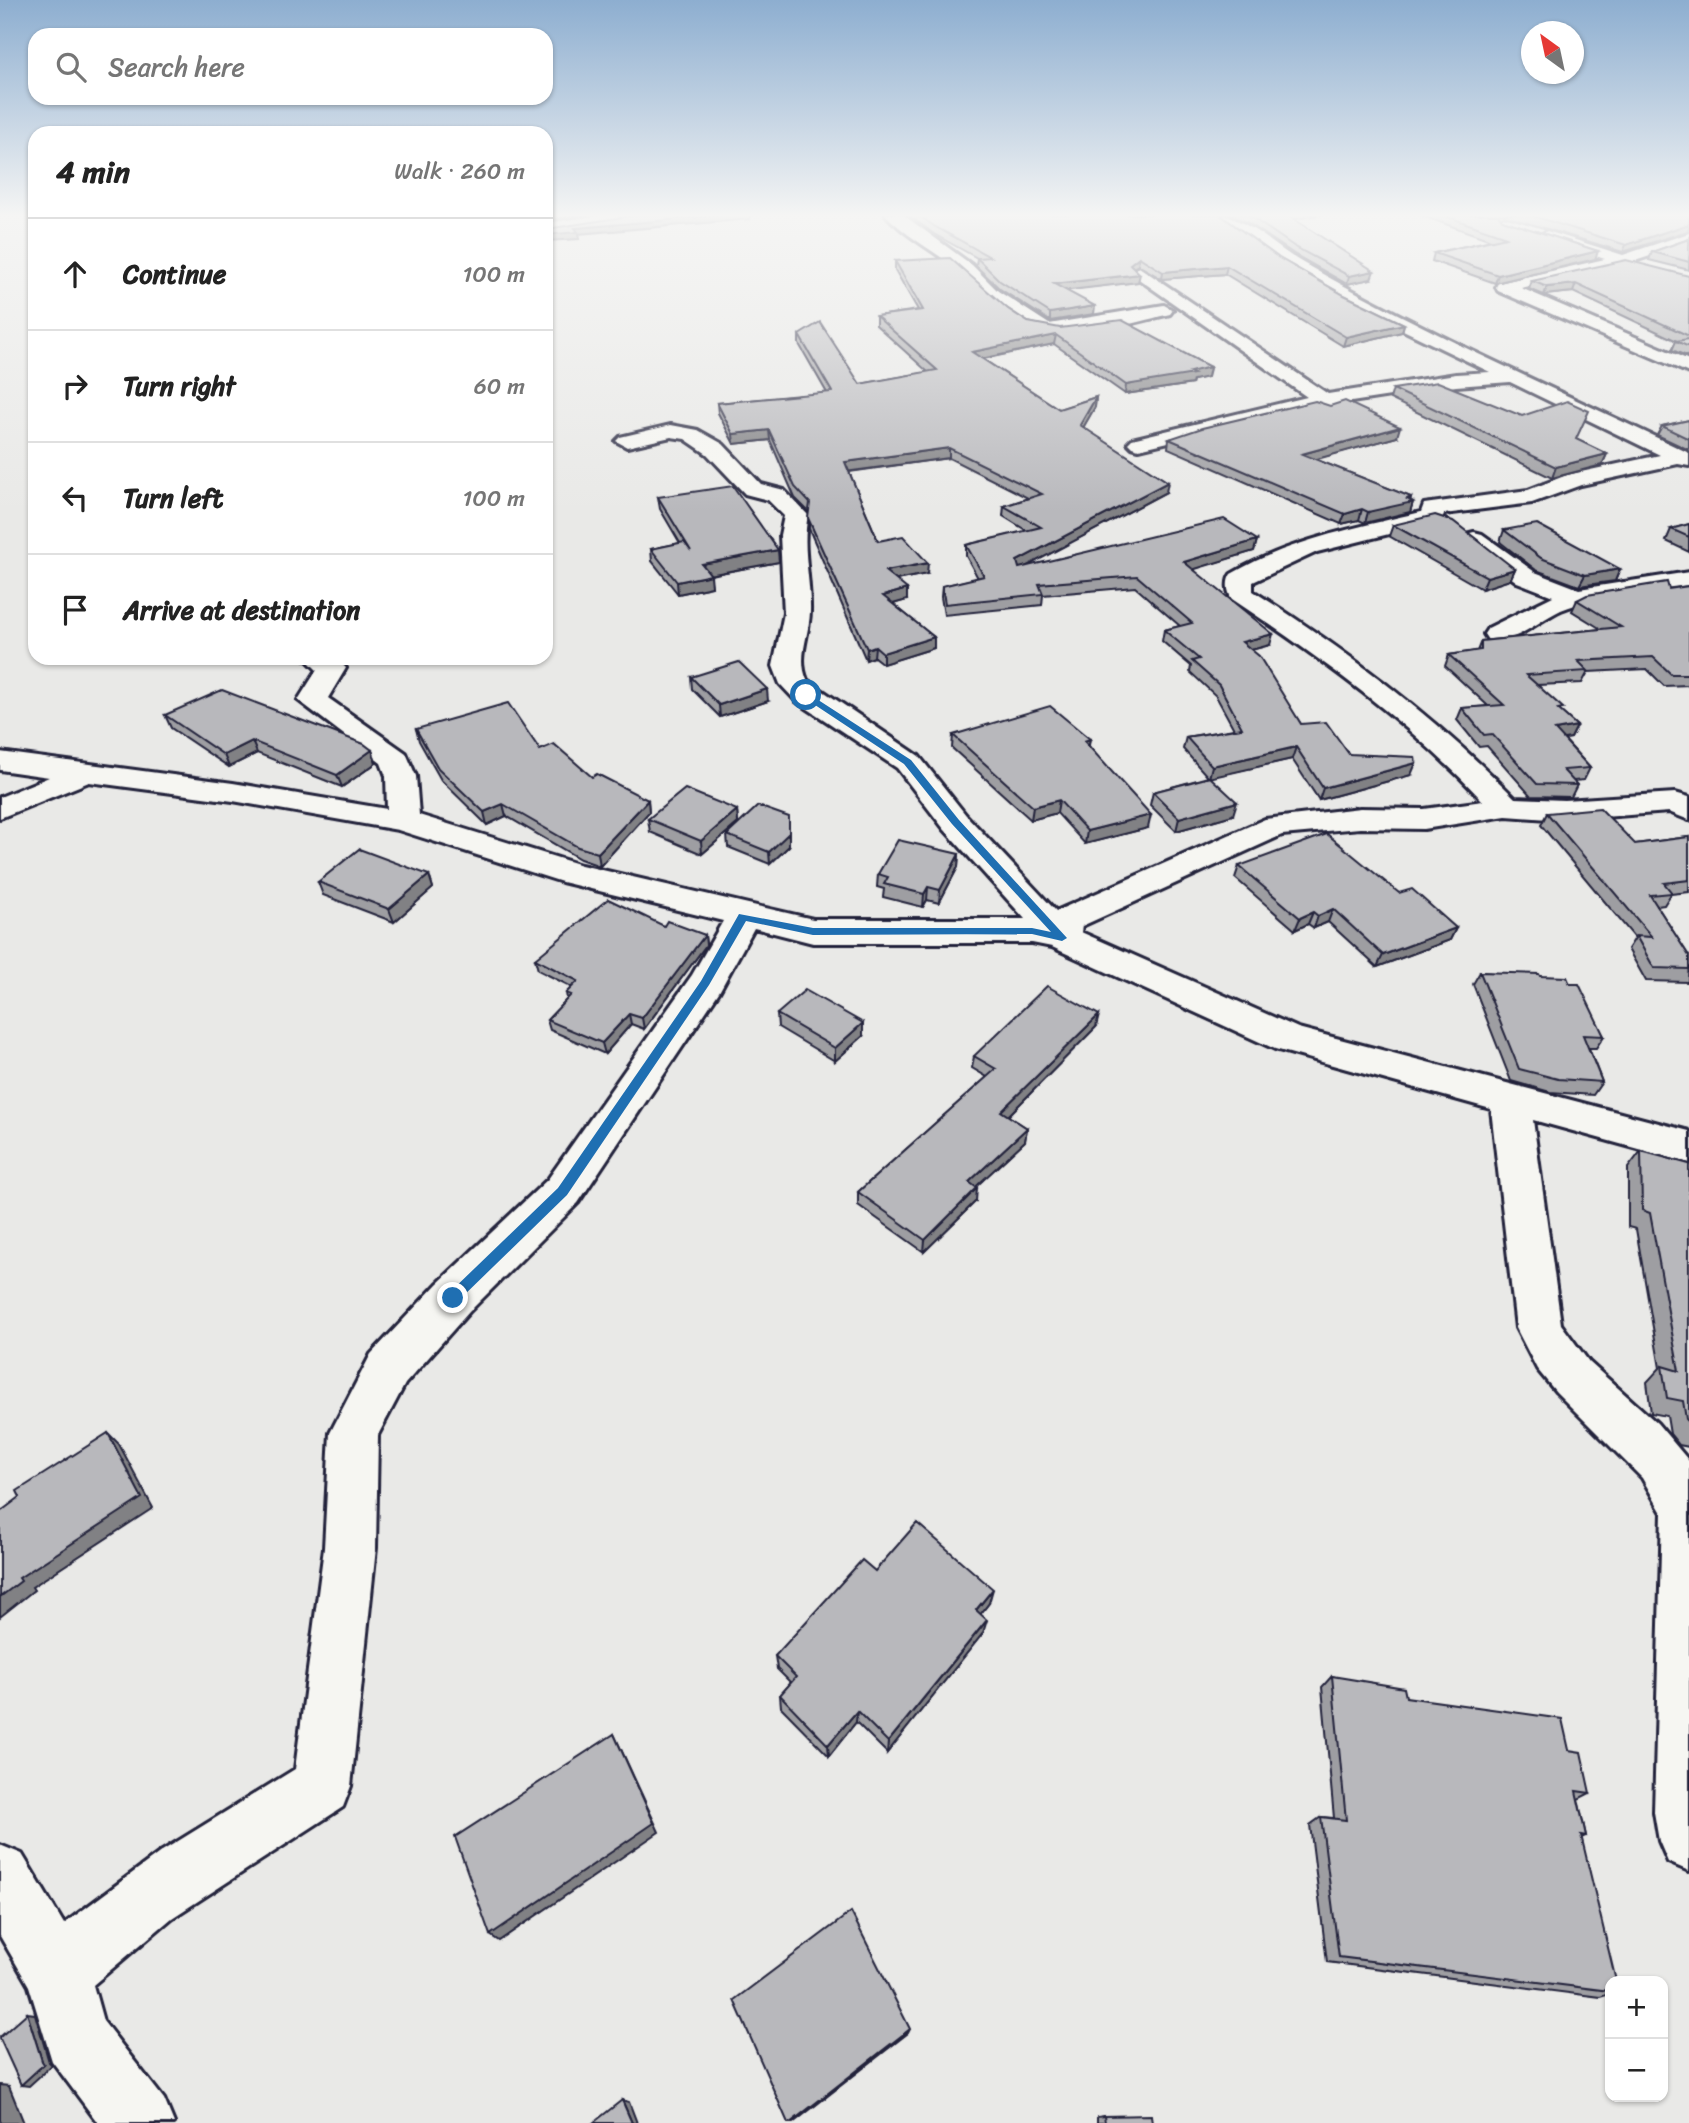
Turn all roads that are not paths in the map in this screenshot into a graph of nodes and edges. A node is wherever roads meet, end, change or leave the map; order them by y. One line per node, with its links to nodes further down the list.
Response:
1 (1017, 313): 2 (street)
2 (1148, 313)
3 (1199, 313): 8 (street)
4 (1381, 313): 7 (street)
5 (1564, 313): 6 (street)
6 (1689, 367)
7 (1510, 377): 8 (street); 11 (street)
8 (1325, 400): 10 (street)
9 (627, 441): 24 (street)
10 (1139, 443)
11 (1685, 459): 12 (street)
12 (1433, 516): 14 (street); 19 (street)
13 (1689, 579): 14 (street)
14 (1577, 597): 15 (street)
15 (1497, 634)
16 (328, 665): 22 (street)
17 (0, 761): 18 (street)
18 (86, 773): 20 (street); 22 (street)
19 (1506, 807): 21 (street); 24 (street)
20 (0, 808)
21 (1689, 810)
22 (403, 821): 23 (street)
23 (743, 917): 24 (street); 30 (street)
24 (1062, 938): 25 (street)
25 (1510, 1099): 26 (street); 27 (street)
26 (1689, 1147)
27 (1685, 1492): 28 (street)
28 (1689, 1841)
29 (0, 1876): 30 (street)
30 (58, 1975): 31 (street)
31 (140, 2123)

